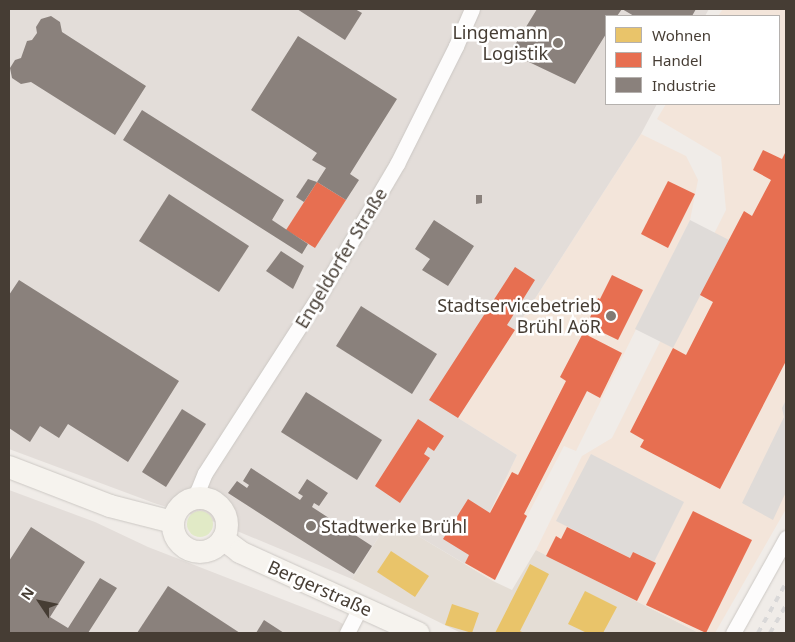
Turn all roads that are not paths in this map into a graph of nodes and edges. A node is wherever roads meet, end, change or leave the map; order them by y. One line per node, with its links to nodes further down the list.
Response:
1 (472, 9): 3 (street, Engeldorfer Straße)
2 (9, 468): 4 (street)
3 (198, 499): 4 (street); 6 (street)
4 (173, 522): 6 (street)
5 (786, 538): 10 (street)
6 (223, 539): 7 (street, Bergerstraße)
7 (361, 606): 8 (street); 9 (street, Bergerstraße)
8 (347, 633)
9 (418, 633)
10 (733, 633)

